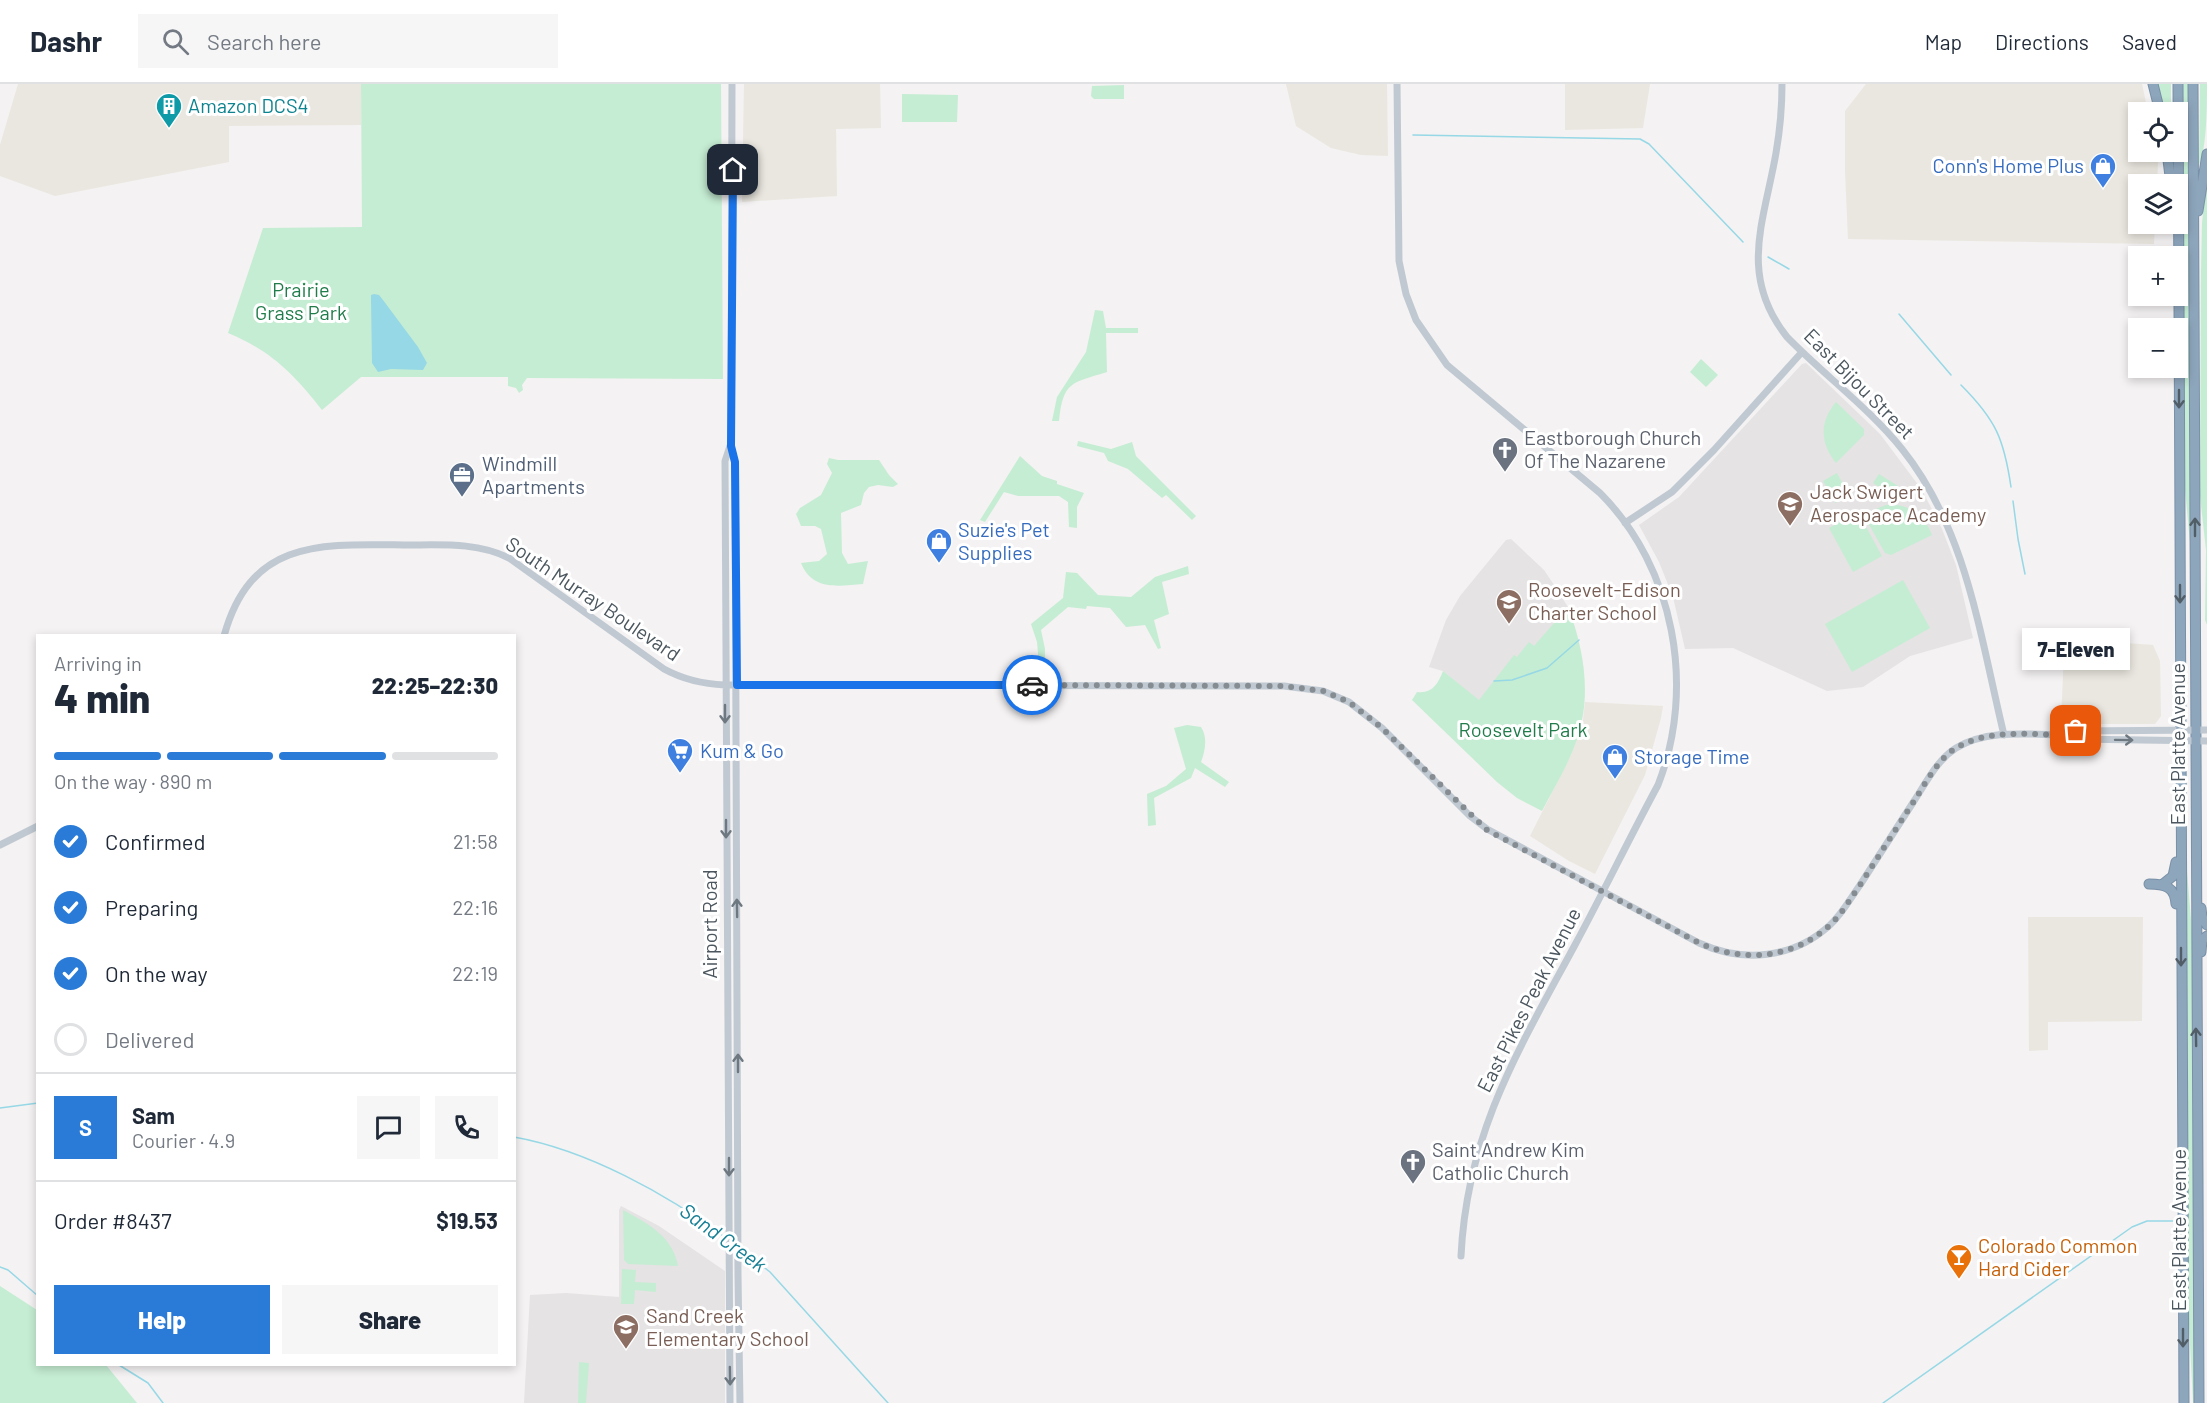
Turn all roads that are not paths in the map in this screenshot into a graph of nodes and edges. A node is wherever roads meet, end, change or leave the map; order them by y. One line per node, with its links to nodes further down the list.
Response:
1 (732, 84): 13 (main road, Airport Road)
2 (1397, 84): 14 (main road, East Pikes Peak Avenue)
3 (1782, 84): 12 (main road, East Bijou Street)
4 (2153, 84): 7 (highway)
5 (2178, 84): 10 (highway, East Platte Avenue)
6 (2193, 84): 11 (highway, East Platte Avenue)
7 (2158, 102)
8 (2207, 154): 9 (highway)
9 (2206, 163): 11 (highway)
10 (2178, 235): 18 (highway, East Platte Avenue, one-way to 18)
11 (2194, 246): 19 (highway, East Platte Avenue, one-way to 11)
12 (1802, 352): 14 (main road); 21 (main road, East Bijou Street)
13 (731, 446): 16 (main road, Airport Road); 17 (main road, Airport Road)
14 (1625, 523): 32 (main road, East Pikes Peak Avenue)
15 (225, 634): 16 (main road, South Murray Boulevard)
16 (725, 685): 17 (main road, South Murray Boulevard); 38 (main road, Airport Road, one-way to 38)
17 (737, 685): 32 (main road, South Murray Boulevard); 39 (main road, Airport Road, one-way to 17)
18 (2180, 730): 19 (main road); 22 (main road); 24 (highway, East Platte Avenue)
19 (2196, 730): 20 (main road); 25 (highway, East Platte Avenue)
20 (2207, 730)
21 (2004, 735): 22 (main road, South Murray Boulevard); 32 (main road, South Murray Boulevard)
22 (2068, 735): 24 (main road, one-way to 24)
23 (2207, 741): 25 (main road)
24 (2181, 742): 25 (main road); 27 (highway, East Platte Avenue)
25 (2196, 742): 29 (highway, East Platte Avenue)
26 (36, 827): 28 (main road)
27 (2180, 838): 31 (highway); 34 (highway, East Platte Avenue)
28 (0, 845)
29 (2196, 875): 33 (highway); 36 (highway, East Platte Avenue)
30 (2150, 884): 31 (highway)
31 (2163, 884): 34 (highway)
32 (1603, 892): 37 (main road, East Pikes Peak Avenue)
33 (2207, 925)
34 (2181, 935): 40 (highway, East Platte Avenue, one-way to 40)
35 (2207, 936): 36 (highway)
36 (2196, 991): 41 (highway, East Platte Avenue, one-way to 36)
37 (1461, 1256)
38 (730, 1403)
39 (740, 1403)
40 (2184, 1403)
41 (2199, 1403)

